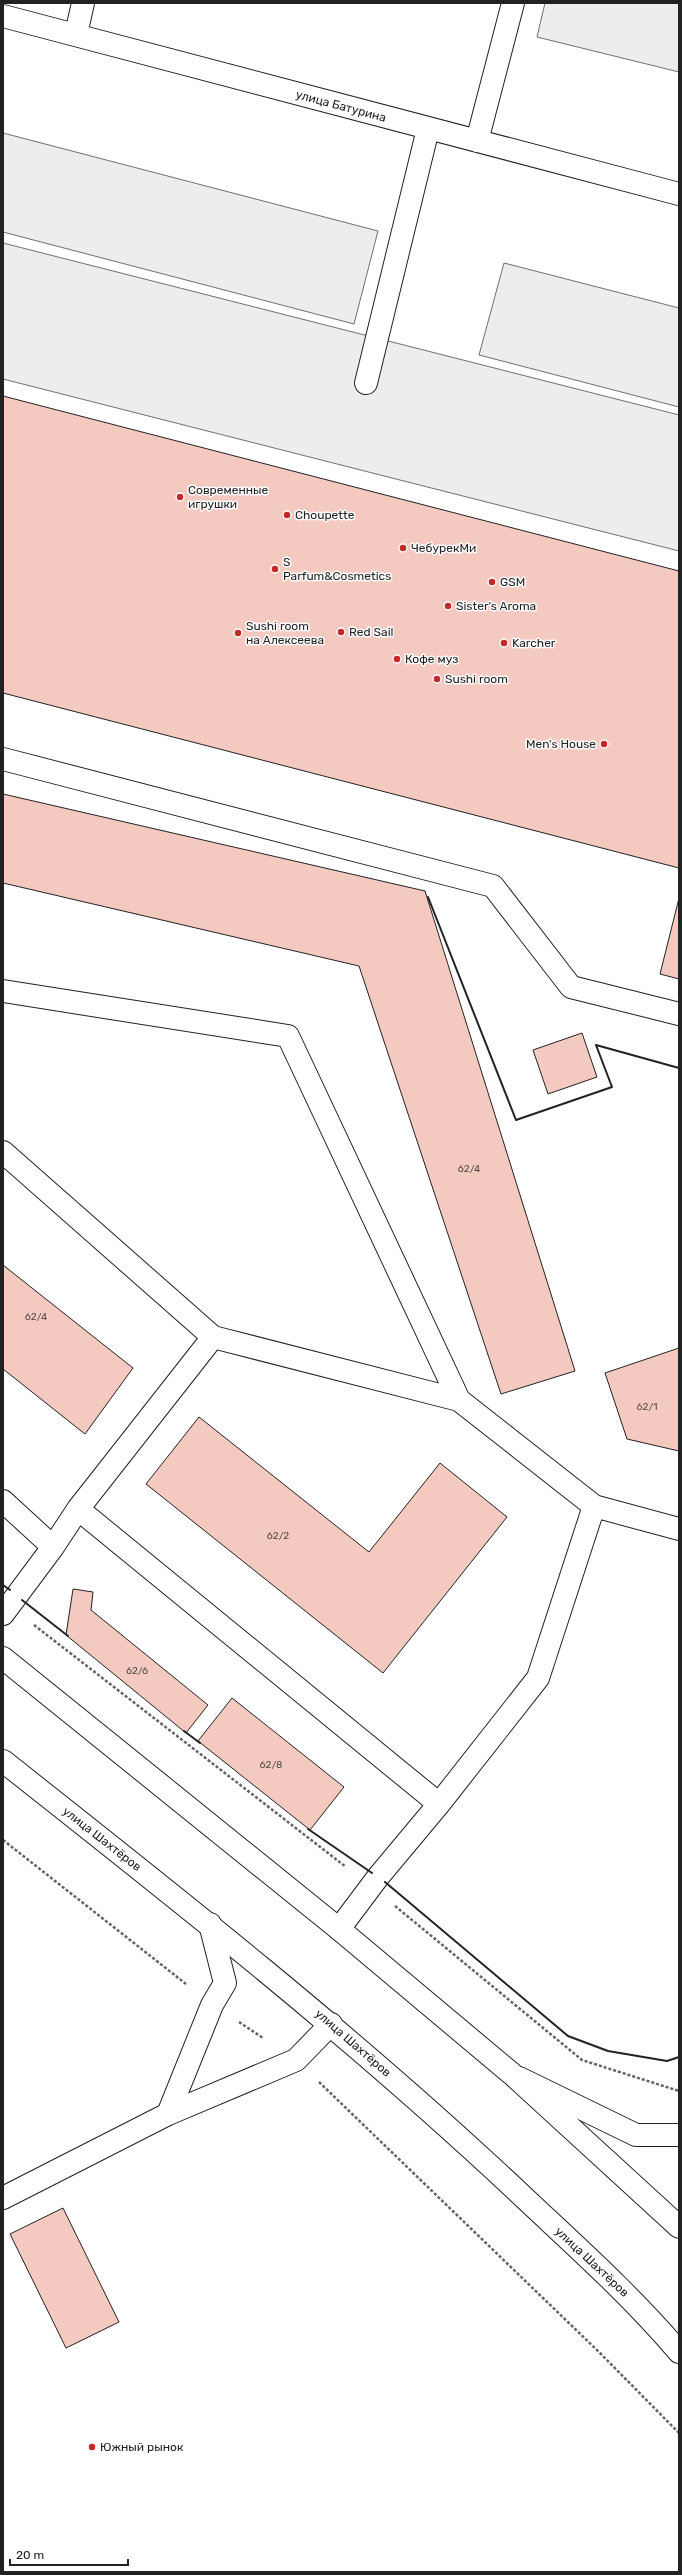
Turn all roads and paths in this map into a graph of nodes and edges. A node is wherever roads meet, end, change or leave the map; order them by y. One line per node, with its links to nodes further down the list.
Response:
1 (83, 3): 4 (main road)
2 (513, 3): 6 (main road)
3 (8, 12): 4 (main road, улица Батурина)
4 (76, 34): 5 (main road, улица Батурина)
5 (428, 129): 6 (main road, улица Батурина); 8 (main road)
6 (477, 141): 7 (main road, улица Батурина)
7 (679, 194)
8 (366, 383)
9 (3, 758): 11 (main road)
10 (3, 991): 14 (main road)
11 (679, 1014)
12 (3, 1152): 13 (main road)
13 (213, 1337): 14 (main road); 17 (main road)
14 (459, 1400): 16 (main road)
15 (3, 1501): 19 (main road)
16 (594, 1506): 18 (main road); 23 (main road)
17 (78, 1509): 19 (main road); 23 (main road)
18 (679, 1529)
19 (53, 1547): 20 (main road)
20 (6, 1610): 25 (path)
21 (3, 1658): 27 (main road)
22 (3, 1761): 26 (main road, улица Шахтёров)
23 (439, 1804): 25 (main road)
24 (3, 1840): 28 (path)
25 (372, 1887): 27 (main road); 32 (path)
26 (210, 1924): 28 (main road); 29 (main road, улица Шахтёров)
27 (339, 1929): 31 (main road)
28 (212, 2005): 30 (path); 33 (main road)
29 (331, 2024): 30 (main road); 37 (main road, улица Шахтёров)
30 (296, 2060): 33 (main road); 38 (path)
31 (512, 2074): 34 (main road); 36 (main road)
32 (679, 2091)
33 (168, 2114): 35 (main road)
34 (679, 2135)
35 (3, 2198)
36 (679, 2227)
37 (679, 2352)
38 (679, 2433)

